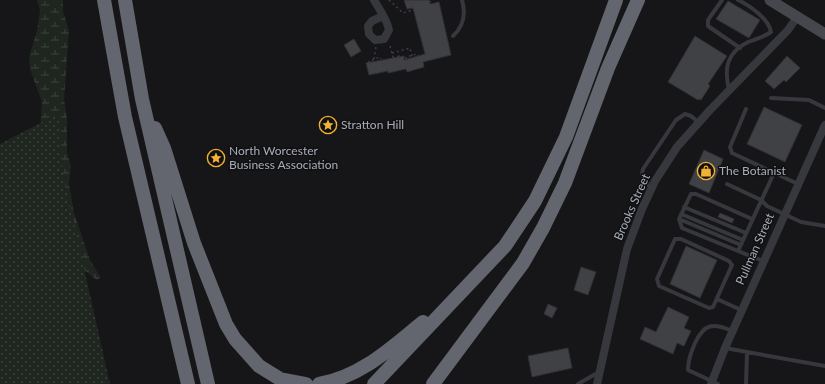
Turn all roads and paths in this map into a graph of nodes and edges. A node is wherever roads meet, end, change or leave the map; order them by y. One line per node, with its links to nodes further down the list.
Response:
1 (104, 0): 62 (highway)
2 (125, 0): 32 (highway)
3 (374, 0): 14 (street)
4 (389, 0): 13 (path)
5 (433, 0): 12 (path)
6 (462, 0): 17 (lane)
7 (616, 0): 53 (highway)
8 (638, 0): 67 (highway)
9 (722, 0): 19 (lane)
10 (738, 0): 19 (lane)
11 (770, 0): 15 (main road)
12 (429, 2)
13 (416, 9)
14 (383, 16): 18 (street); 18 (street)
15 (797, 17): 16 (main road); 30 (street, Brooks Street)
16 (825, 34)
17 (453, 36)
18 (382, 39): 20 (path); 25 (path)
19 (740, 48): 30 (lane)
20 (392, 53): 21 (path); 23 (path)
21 (412, 56): 22 (path); 26 (path)
22 (418, 56)
23 (393, 57): 24 (path); 28 (path)
24 (399, 57)
25 (374, 59): 27 (path); 29 (path)
26 (406, 59)
27 (381, 60)
28 (388, 60)
29 (369, 63)
30 (729, 91): 35 (street, Brooks Street)
31 (771, 98): 33 (lane)
32 (142, 99): 63 (highway); 64 (highway)
33 (825, 108)
34 (746, 109): 37 (lane)
35 (699, 123): 40 (street, Brooks Street); 40 (lane)
36 (825, 124): 39 (street, Pullman Street)
37 (774, 172): 39 (lane); 41 (lane)
38 (727, 184): 41 (lane)
39 (798, 184): 44 (street, Pullman Street)
40 (651, 190): 60 (street, Brooks Street)
41 (761, 200): 44 (lane); 46 (lane)
42 (684, 207): 43 (lane); 46 (lane); 48 (lane)
43 (681, 214): 45 (lane); 49 (lane)
44 (784, 214): 47 (lane); 52 (street, Pullman Street)
45 (679, 219): 50 (lane); 51 (lane)
46 (752, 219): 48 (lane)
47 (825, 226)
48 (746, 233): 49 (lane)
49 (743, 240): 50 (lane)
50 (741, 245): 51 (lane)
51 (738, 251): 52 (lane)
52 (763, 261): 55 (street, Pullman Street)
53 (458, 297): 65 (highway); 66 (highway)
54 (717, 299): 54 (lane); 55 (lane)
55 (741, 310): 56 (street, Pullman Street)
56 (732, 331): 57 (street, Pullman Street); 61 (lane)
57 (724, 348): 58 (lane); 61 (street, Pullman Street)
58 (748, 352): 59 (lane); 70 (lane)
59 (825, 366)
60 (601, 370): 68 (lane); 69 (street, Brooks Street)
61 (714, 383)
62 (188, 384)
63 (208, 384)
64 (306, 384)
65 (319, 384)
66 (374, 384)
67 (432, 384)
68 (578, 384)
69 (597, 384)
70 (746, 384)

